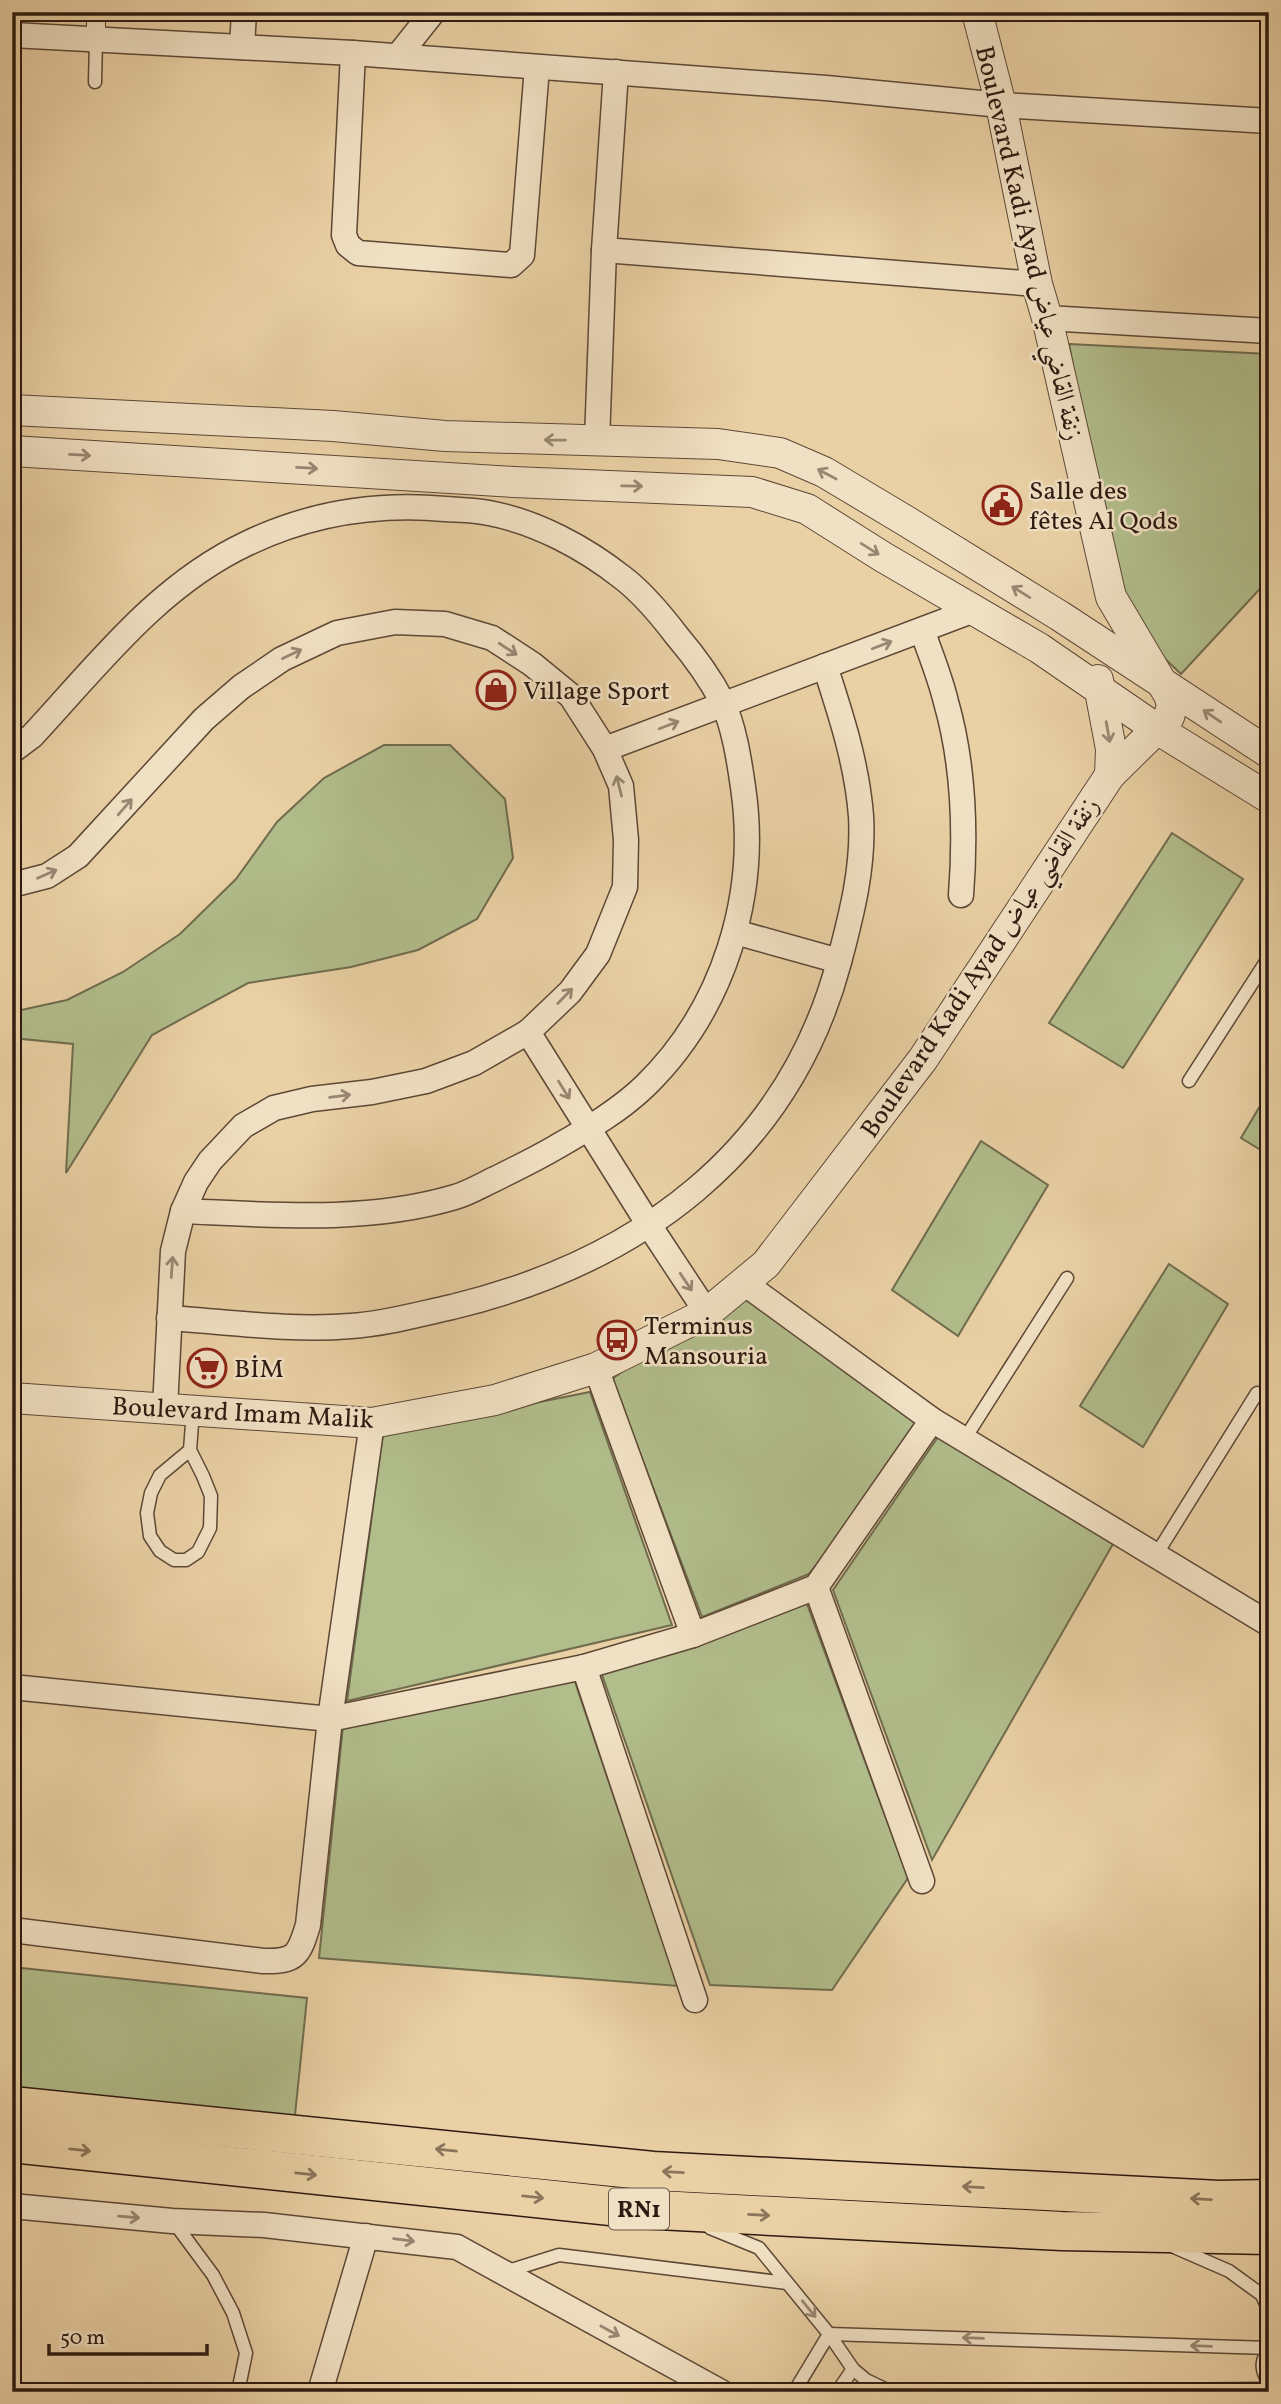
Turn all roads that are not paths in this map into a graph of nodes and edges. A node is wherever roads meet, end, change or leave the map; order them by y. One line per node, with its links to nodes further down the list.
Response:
1 (96, 12): 6 (street)
2 (244, 12): 7 (street)
3 (433, 12): 9 (street)
4 (977, 12): 13 (street, Boulevard Kadi Ayad زنقة القاضي عياض)
5 (12, 35): 6 (street)
6 (96, 40): 7 (street); 12 (lane)
7 (242, 47): 8 (street)
8 (353, 53): 9 (street); 10 (street)
9 (398, 56): 10 (street)
10 (537, 67): 11 (street)
11 (616, 72): 13 (street); 15 (street)
12 (95, 82)
13 (1001, 105): 14 (street); 16 (street, Boulevard Kadi Ayad زنقة القاضي عياض)
14 (1269, 121)
15 (604, 250): 16 (street); 20 (street)
16 (1037, 284): 17 (street, Boulevard Kadi Ayad زنقة القاضي عياض)
17 (1047, 318): 18 (street); 22 (street, Boulevard Kadi Ayad زنقة القاضي عياض)
18 (1269, 331)
19 (12, 410): 20 (street, one-way to 19)
20 (597, 440): 25 (street, one-way to 20)
21 (12, 451): 23 (street, one-way to 23)
22 (1111, 597): 25 (street, Boulevard Kadi Ayad زنقة القاضي عياض); 27 (street, Boulevard Kadi Ayad زنقة القاضي عياض)
23 (974, 610): 24 (street); 28 (street)
24 (922, 630): 26 (street, one-way to 24); 37 (street)
25 (1100, 643): 27 (street); 28 (street, Boulevard Kadi Ayad زنقة القاضي عياض)
26 (825, 666): 29 (street); 40 (street)
27 (1161, 683): 30 (street, Boulevard Kadi Ayad زنقة القاضي عياض); 33 (street, one-way to 27)
28 (1100, 689): 30 (street); 34 (street, Boulevard Kadi Ayad زنقة القاضي عياض, one-way to 34)
29 (723, 704): 31 (street, one-way to 29); 32 (street); 38 (street)
30 (1157, 729): 34 (street, Boulevard Kadi Ayad زنقة القاضي عياض); 35 (street)
31 (605, 749): 36 (street, one-way to 31); 41 (street, one-way to 31)
32 (12, 751)
33 (1269, 753)
34 (1110, 775): 47 (street, Boulevard Kadi Ayad زنقة القاضي عياض)
35 (1269, 798)
36 (12, 885)
37 (961, 895)
38 (736, 932): 40 (street); 43 (street)
39 (1269, 957): 42 (lane)
40 (839, 961): 45 (street)
41 (528, 1032): 43 (street, one-way to 43); 44 (street, one-way to 41)
42 (1189, 1081)
43 (588, 1129): 44 (street); 45 (street)
44 (183, 1211): 49 (street, one-way to 44)
45 (649, 1225): 48 (street, one-way to 48); 49 (street)
46 (1067, 1278): 56 (lane)
47 (744, 1283): 48 (street, Boulevard Kadi Ayad زنقة القاضي عياض); 54 (street)
48 (707, 1313): 50 (street, Boulevard Imam Malik)
49 (169, 1318): 53 (street)
50 (596, 1368): 55 (street, Boulevard Imam Malik); 61 (street)
51 (1257, 1393): 58 (lane)
52 (12, 1398): 53 (street, Boulevard Imam Malik)
53 (179, 1410): 55 (street, Boulevard Imam Malik); 57 (lane)
54 (932, 1420): 56 (street); 59 (street)
55 (372, 1423): 64 (street)
56 (964, 1440): 58 (street)
57 (190, 1450): 57 (lane)
58 (1156, 1555): 60 (street)
59 (816, 1587): 61 (street); 65 (street)
60 (1269, 1624)
61 (693, 1635): 62 (street)
62 (584, 1667): 64 (street); 67 (street)
63 (12, 1687): 64 (street)
64 (330, 1719): 66 (street)
65 (922, 1881)
66 (12, 1930)
67 (695, 2000)
68 (12, 2106): 70 (highway, RN1, one-way to 68)
69 (12, 2143): 72 (highway, RN1, one-way to 72)
70 (1269, 2199)
71 (12, 2206): 73 (street, one-way to 73)
72 (653, 2209): 74 (highway, RN1, one-way to 74); 78 (lane)
73 (172, 2221): 76 (street); 85 (lane)
74 (1135, 2232): 75 (highway, RN1); 79 (lane)
75 (1269, 2235)
76 (366, 2236): 77 (street, one-way to 77); 86 (street)
77 (504, 2272): 78 (lane); 87 (street, one-way to 87)
78 (787, 2283): 80 (lane, one-way to 80)
79 (1269, 2311)
80 (829, 2334): 81 (lane, one-way to 80); 82 (lane); 88 (lane)
81 (1269, 2348): 83 (lane)
82 (853, 2369): 84 (lane); 89 (lane)
83 (1269, 2383)
84 (1269, 2389)
85 (237, 2392)
86 (320, 2392)
87 (721, 2392)
88 (794, 2392)
89 (836, 2392)

